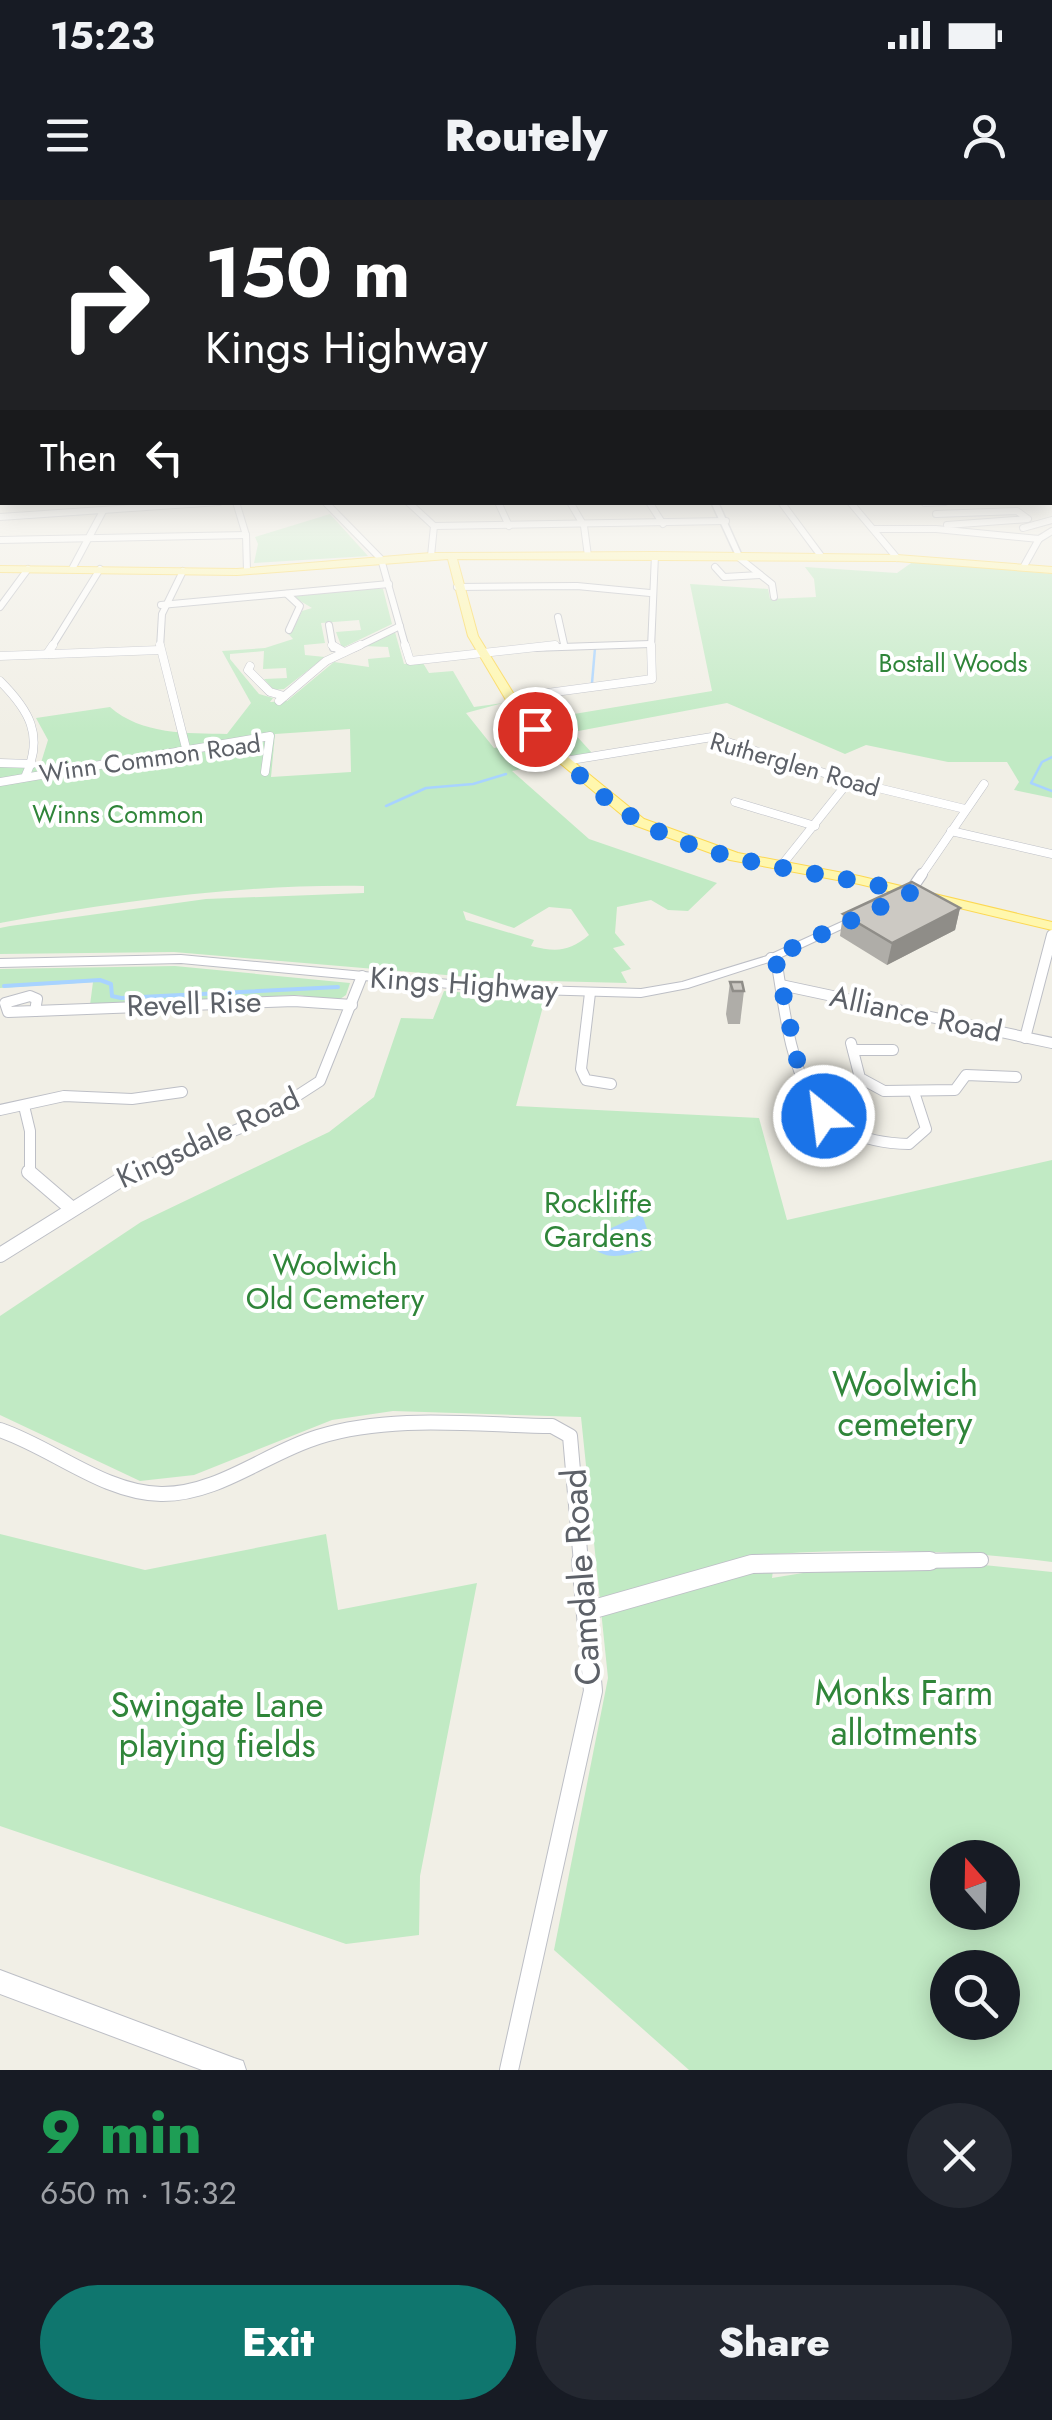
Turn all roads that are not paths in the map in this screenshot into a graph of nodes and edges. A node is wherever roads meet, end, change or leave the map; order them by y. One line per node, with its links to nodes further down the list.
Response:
1 (78, 558): 14 (street)
2 (247, 558): 18 (street)
3 (393, 558): 9 (main road)
4 (452, 558): 21 (main road)
5 (655, 558): 22 (street)
6 (741, 558): 19 (street)
7 (901, 558): 10 (main road)
8 (1028, 558): 10 (street)
9 (381, 559): 18 (main road); 20 (street)
10 (1024, 566): 16 (main road)
11 (715, 567): 19 (street)
12 (0, 569): 13 (main road)
13 (28, 569): 14 (main road); 25 (street)
14 (72, 569): 15 (main road)
15 (100, 569): 17 (main road); 36 (street)
16 (1052, 570)
17 (183, 571): 18 (main road); 26 (street)
18 (247, 571)
19 (760, 575): 24 (street)
20 (389, 584): 23 (street); 29 (street)
21 (457, 586): 22 (street); 35 (main road)
22 (650, 592): 32 (street)
23 (287, 594): 26 (street); 30 (street)
24 (774, 597)
25 (2, 604)
26 (161, 606): 33 (street)
27 (558, 617): 31 (street)
28 (329, 625): 34 (street)
29 (400, 626): 34 (street); 35 (street)
30 (290, 630)
31 (564, 644): 32 (street); 35 (street)
32 (650, 644): 41 (street)
33 (160, 650): 36 (street); 43 (street)
34 (344, 652): 38 (street)
35 (480, 653): 41 (main road)
36 (47, 654): 37 (street)
37 (0, 656)
38 (250, 666)
39 (0, 680): 40 (street)
40 (13, 697): 42 (street); 46 (street)
41 (510, 698): 44 (main road)
42 (0, 700)
43 (186, 748): 47 (street, Winn Common Road); 48 (street, Winn Common Road)
44 (565, 761): 49 (street, Rutherglen Road); 57 (main road)
45 (0, 763): 46 (street)
46 (32, 764): 48 (street)
47 (264, 772)
48 (26, 776): 50 (street, Winn Common Road)
49 (850, 781): 53 (street, Rutherglen Road); 54 (street)
50 (0, 782)
51 (984, 784): 53 (street)
52 (735, 802): 54 (street)
53 (966, 809): 55 (street)
54 (815, 826): 57 (street)
55 (951, 830): 56 (street); 58 (street)
56 (1052, 854)
57 (781, 866): 58 (main road)
58 (910, 893): 59 (street); 61 (main road)
59 (893, 900)
60 (877, 908): 63 (street, Kings Highway)
61 (1052, 926)
62 (1052, 935): 70 (street)
63 (771, 958): 66 (street); 67 (street, Kings Highway)
64 (0, 963): 65 (street, Kings Highway)
65 (362, 976): 67 (street, Kings Highway); 68 (street, Kingsdale Road)
66 (780, 985): 70 (street, Alliance Road); 74 (street)
67 (590, 993): 75 (street)
68 (352, 1004): 69 (street, Revell Rise); 80 (street, Kingsdale Road)
69 (36, 1010)
70 (1025, 1038): 71 (street, Alliance Road)
71 (1052, 1043)
72 (893, 1050): 77 (street)
73 (1016, 1077): 77 (street)
74 (801, 1078): 77 (street)
75 (610, 1084)
76 (182, 1092): 78 (street)
77 (914, 1092)
78 (24, 1106): 79 (street); 80 (street)
79 (0, 1110)
80 (70, 1208): 81 (street, Kingsdale Road)
81 (0, 1255)
82 (0, 1430): 84 (street, Camdale Road)
83 (980, 1560): 84 (street)
84 (588, 1611): 87 (street, Camdale Road)
85 (0, 1982): 86 (street)
86 (234, 2070)
87 (508, 2070)

